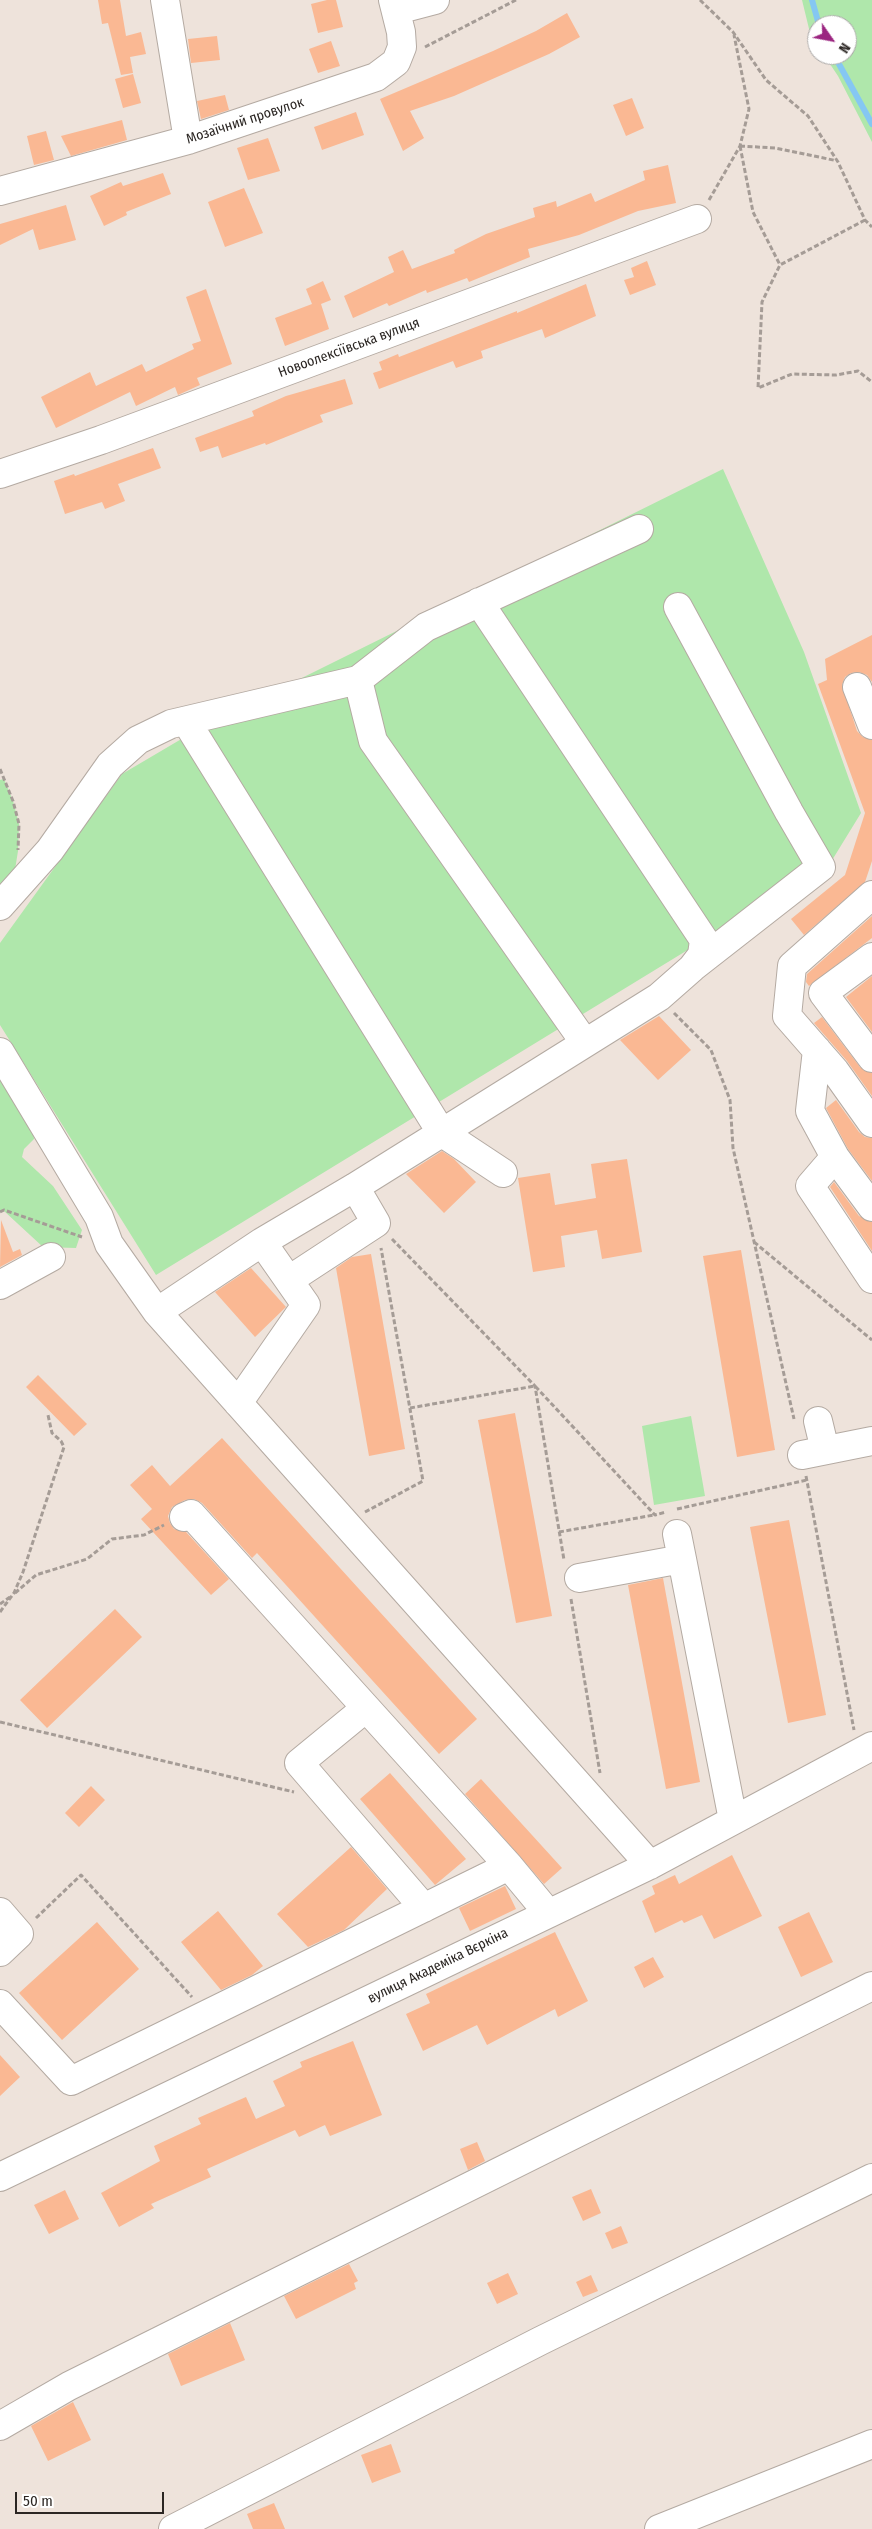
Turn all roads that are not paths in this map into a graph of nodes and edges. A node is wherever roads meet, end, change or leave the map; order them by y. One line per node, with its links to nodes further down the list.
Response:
1 (165, 0): 4 (street)
2 (435, 0): 3 (street)
3 (395, 5): 4 (street, Мозаїчний провулок)
4 (188, 140): 5 (street, Мозаїчний провулок)
5 (0, 191)
6 (697, 219): 7 (street, Новоолексіївська вулиця)
7 (0, 474)
8 (640, 529): 9 (street)
9 (479, 602): 11 (street); 18 (street)
10 (678, 607): 18 (street)
11 (358, 680): 13 (street); 21 (street)
12 (857, 687): 14 (street)
13 (186, 721): 16 (street); 26 (street)
14 (872, 725)
15 (872, 895): 19 (street)
16 (0, 906)
17 (872, 957): 20 (street)
18 (692, 968): 21 (street)
19 (790, 992): 20 (street); 22 (street)
20 (823, 993): 24 (street)
21 (585, 1043): 26 (street)
22 (817, 1050): 25 (street); 27 (street)
23 (0, 1052): 36 (street)
24 (872, 1058)
25 (872, 1123)
26 (441, 1132): 28 (street); 29 (street)
27 (835, 1157): 30 (street); 33 (street)
28 (503, 1173)
29 (355, 1187): 31 (street); 34 (street)
30 (872, 1207)
31 (262, 1242): 34 (street); 36 (street)
32 (51, 1257): 35 (street)
33 (872, 1279)
34 (289, 1280): 37 (street)
35 (0, 1285)
36 (157, 1312): 37 (street)
37 (238, 1403): 45 (street)
38 (818, 1421): 39 (street)
39 (872, 1441)
40 (184, 1517): 42 (street)
41 (571, 1576): 44 (street)
42 (366, 1708): 46 (street); 47 (street)
43 (864, 1742): 44 (street, вулиця Академіка Вєркіна)
44 (733, 1820): 45 (street, вулиця Академіка Вєркіна)
45 (650, 1865): 49 (street, вулиця Академіка Вєркіна)
46 (509, 1866): 47 (street); 49 (street)
47 (424, 1908): 52 (street)
48 (0, 1912): 50 (street)
49 (548, 1913): 53 (street, вулиця Академіка Вєркіна)
50 (10, 1943)
51 (872, 1986): 55 (street)
52 (0, 2004)
53 (0, 2177)
54 (872, 2178): 57 (street)
55 (0, 2426)
56 (872, 2444): 58 (street)
57 (173, 2529)
58 (659, 2529)

